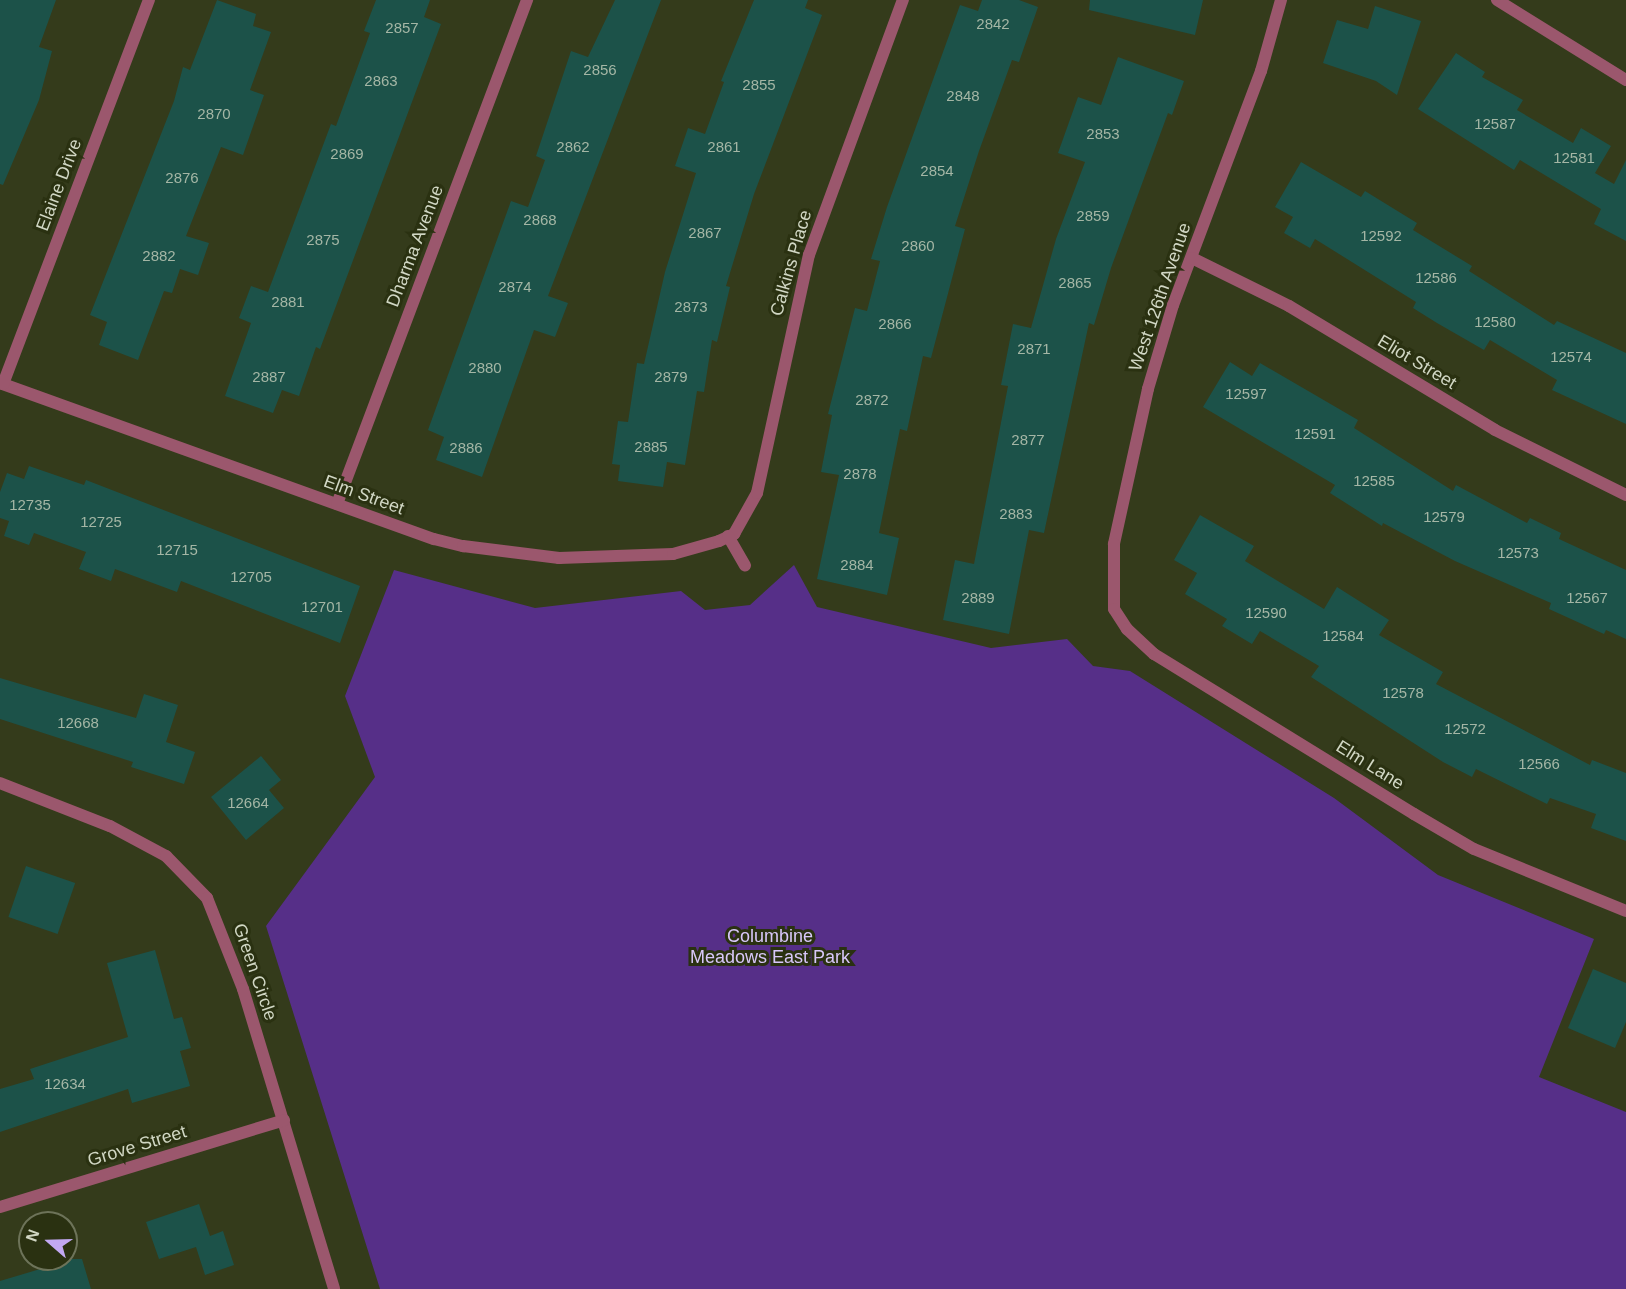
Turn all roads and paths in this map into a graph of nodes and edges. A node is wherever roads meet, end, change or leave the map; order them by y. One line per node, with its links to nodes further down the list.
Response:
1 (149, 0): 8 (street, Elaine Drive)
2 (526, 0): 10 (street, Dharma Avenue)
3 (903, 0): 11 (street, Calkins Place)
4 (1281, 0): 7 (street, West 126th Avenue)
5 (1497, 0): 6 (street)
6 (1626, 80)
7 (1192, 258): 9 (street, Eliot Street); 13 (street, West 126th Avenue)
8 (2, 383): 10 (street, Elm Street)
9 (1626, 495)
10 (337, 504): 11 (street, Elm Street)
11 (729, 537): 12 (street)
12 (745, 564)
13 (1117, 614): 15 (street, Elm Lane)
14 (0, 783): 16 (street, Green Circle)
15 (1626, 912)
16 (284, 1120): 17 (street, Grove Street); 18 (street, Green Circle)
17 (0, 1208)
18 (334, 1289)

